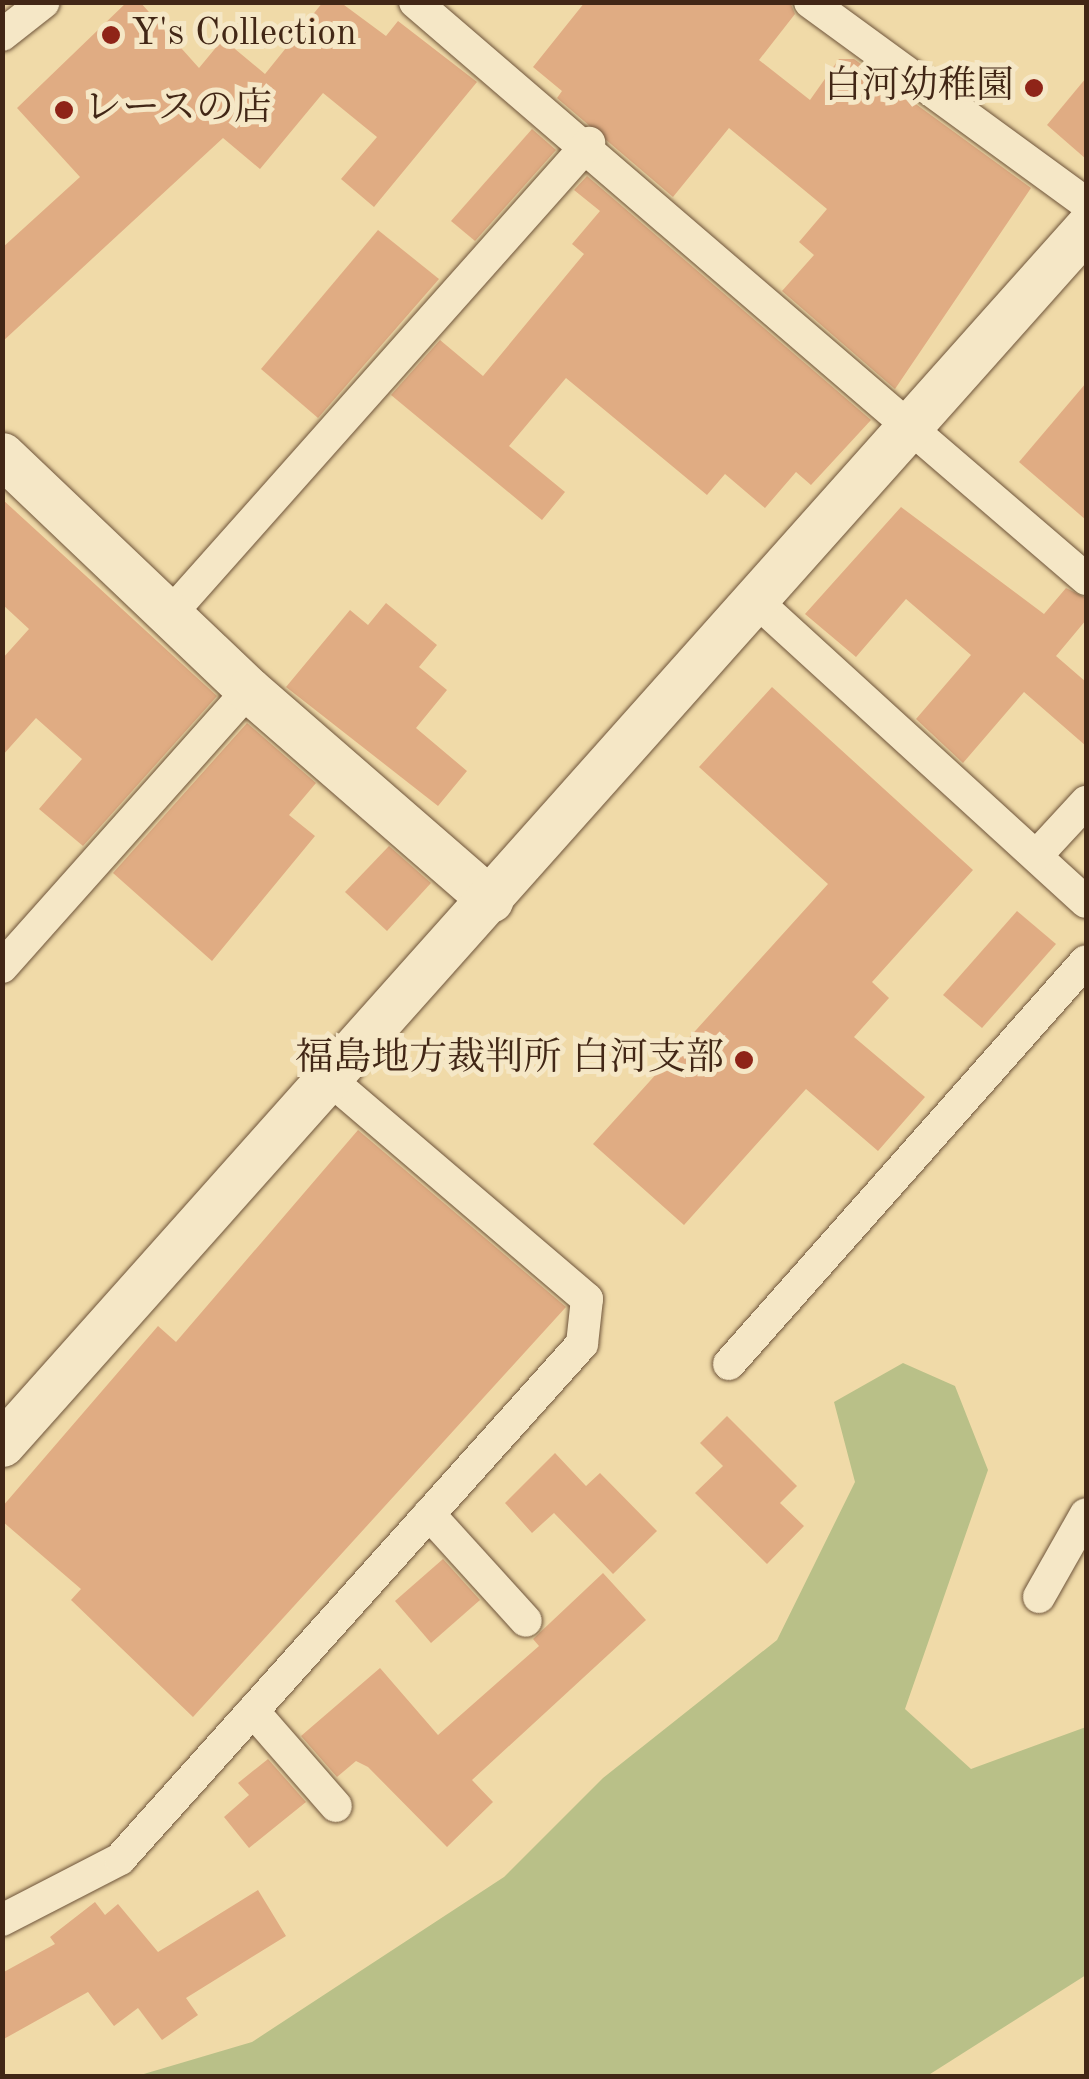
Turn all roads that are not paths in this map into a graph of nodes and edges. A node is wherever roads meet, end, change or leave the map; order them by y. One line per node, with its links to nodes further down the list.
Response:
1 (44, 2): 4 (street)
2 (415, 2): 5 (street)
3 (810, 2): 6 (street)
4 (2, 35)
5 (589, 143): 8 (street); 12 (street)
6 (1086, 202)
7 (1086, 228): 8 (street)
8 (914, 424): 10 (street); 11 (street)
9 (2, 455): 12 (street)
10 (1086, 579)
11 (754, 598): 15 (street); 16 (street)
12 (172, 612): 13 (street)
13 (249, 690): 16 (street); 19 (street)
14 (1086, 802): 15 (street)
15 (1038, 854): 17 (street)
16 (492, 900): 20 (street)
17 (1086, 902)
18 (1086, 962): 21 (street)
19 (2, 967)
20 (330, 1079): 22 (street); 23 (street)
21 (728, 1364)
22 (2, 1444)
23 (429, 1514): 26 (street); 27 (street)
24 (1086, 1514): 25 (street)
25 (1038, 1597)
26 (526, 1621)
27 (253, 1711): 28 (street); 29 (street)
28 (336, 1806)
29 (2, 1920)

